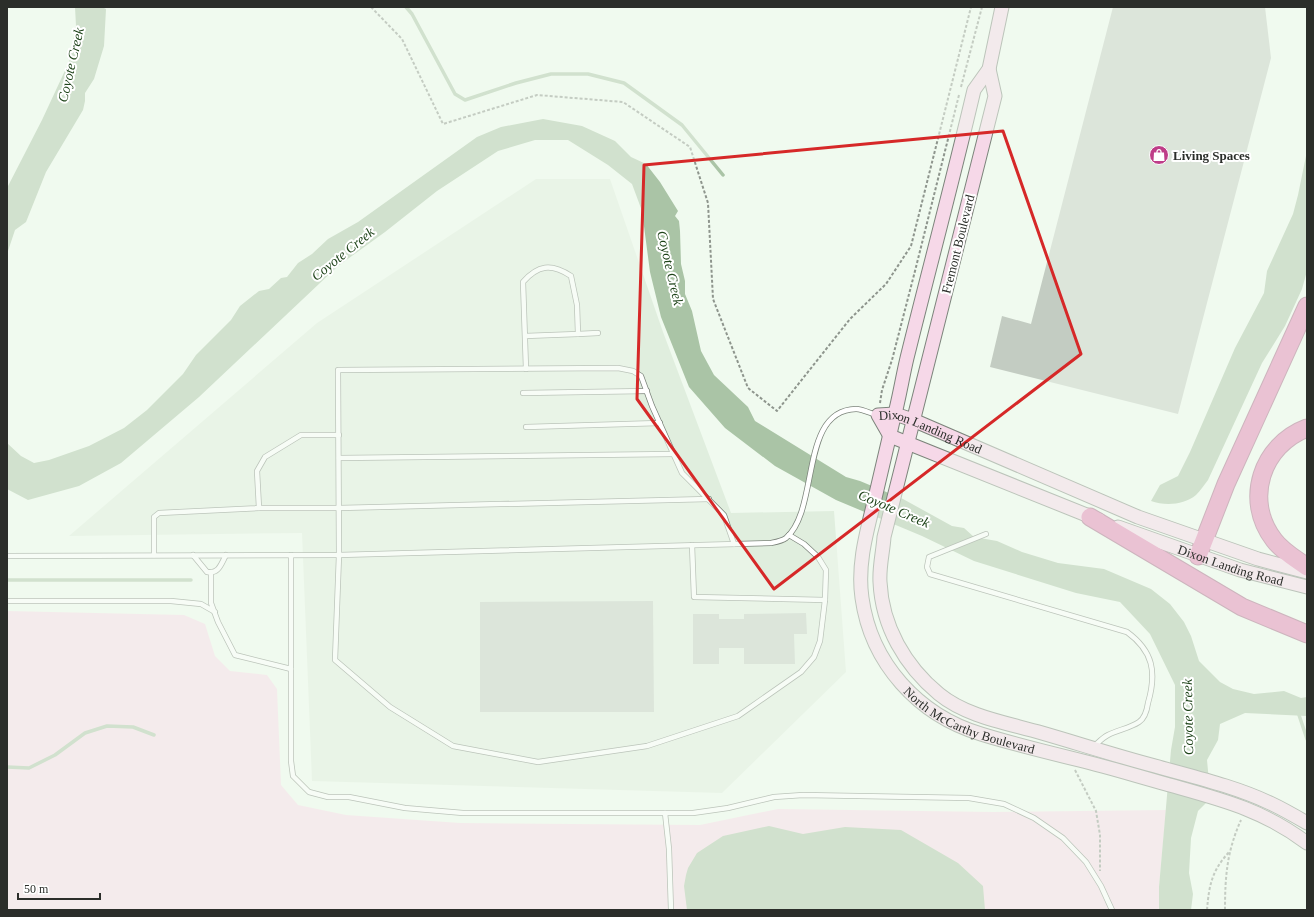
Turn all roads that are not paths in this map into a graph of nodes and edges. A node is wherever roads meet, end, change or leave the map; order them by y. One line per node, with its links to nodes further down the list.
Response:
1 (1002, 7): 2 (main road, Fremont Boulevard)
2 (989, 69): 10 (main road, Fremont Boulevard); 12 (main road, Fremont Boulevard)
3 (1307, 306): 29 (highway)
4 (598, 333): 5 (lane)
5 (578, 334): 6 (lane); 6 (lane)
6 (525, 336): 7 (lane)
7 (526, 369): 8 (lane); 16 (lane)
8 (647, 391): 9 (lane); 13 (lane)
9 (523, 393)
10 (895, 414): 11 (main road, Dixon Landing Road); 12 (main road, Dixon Landing Road); 17 (main road, North McCarthy Boulevard)
11 (878, 415): 17 (main road, Dixon Landing Road); 26 (lane)
12 (913, 420): 18 (main road, North McCarthy Boulevard); 29 (main road, Dixon Landing Road)
13 (660, 423): 14 (lane); 19 (lane)
14 (526, 427)
15 (1307, 428): 36 (highway)
16 (339, 435): 20 (lane); 22 (lane)
17 (890, 436): 18 (main road, Dixon Landing Road); 46 (main road, North McCarthy Boulevard)
18 (907, 443): 24 (main road, Dixon Landing Road); 45 (main road, North McCarthy Boulevard)
19 (674, 454): 20 (lane); 21 (lane)
20 (339, 458): 23 (lane)
21 (709, 499): 23 (lane); 27 (lane)
22 (259, 508): 23 (lane); 30 (lane)
23 (339, 508): 34 (lane)
24 (1090, 517): 29 (main road, Dixon Landing Road); 43 (highway)
25 (986, 534): 47 (lane)
26 (789, 535): 27 (lane); 40 (lane)
27 (734, 544): 28 (lane)
28 (692, 545): 34 (lane); 40 (lane)
29 (1201, 548): 38 (main road, Dixon Landing Road); 39 (main road, Dixon Landing Road)
30 (154, 555): 31 (lane); 35 (lane)
31 (193, 555): 32 (lane); 37 (lane)
32 (226, 555): 33 (lane); 37 (lane)
33 (291, 555): 34 (lane); 44 (lane)
34 (339, 555): 40 (lane)
35 (7, 556)
36 (1307, 567)
37 (211, 572): 42 (lane)
38 (1307, 572)
39 (1307, 587)
40 (825, 600)
41 (7, 601): 42 (lane)
42 (214, 612): 44 (lane)
43 (1307, 634)
44 (291, 669): 48 (lane)
45 (969, 711): 46 (main road); 47 (main road, North McCarthy Boulevard)
46 (962, 728): 50 (main road, North McCarthy Boulevard)
47 (1091, 748): 49 (main road, North McCarthy Boulevard)
48 (665, 813): 51 (lane); 52 (lane)
49 (1307, 823)
50 (1307, 843)
51 (670, 910)
52 (1112, 910)

